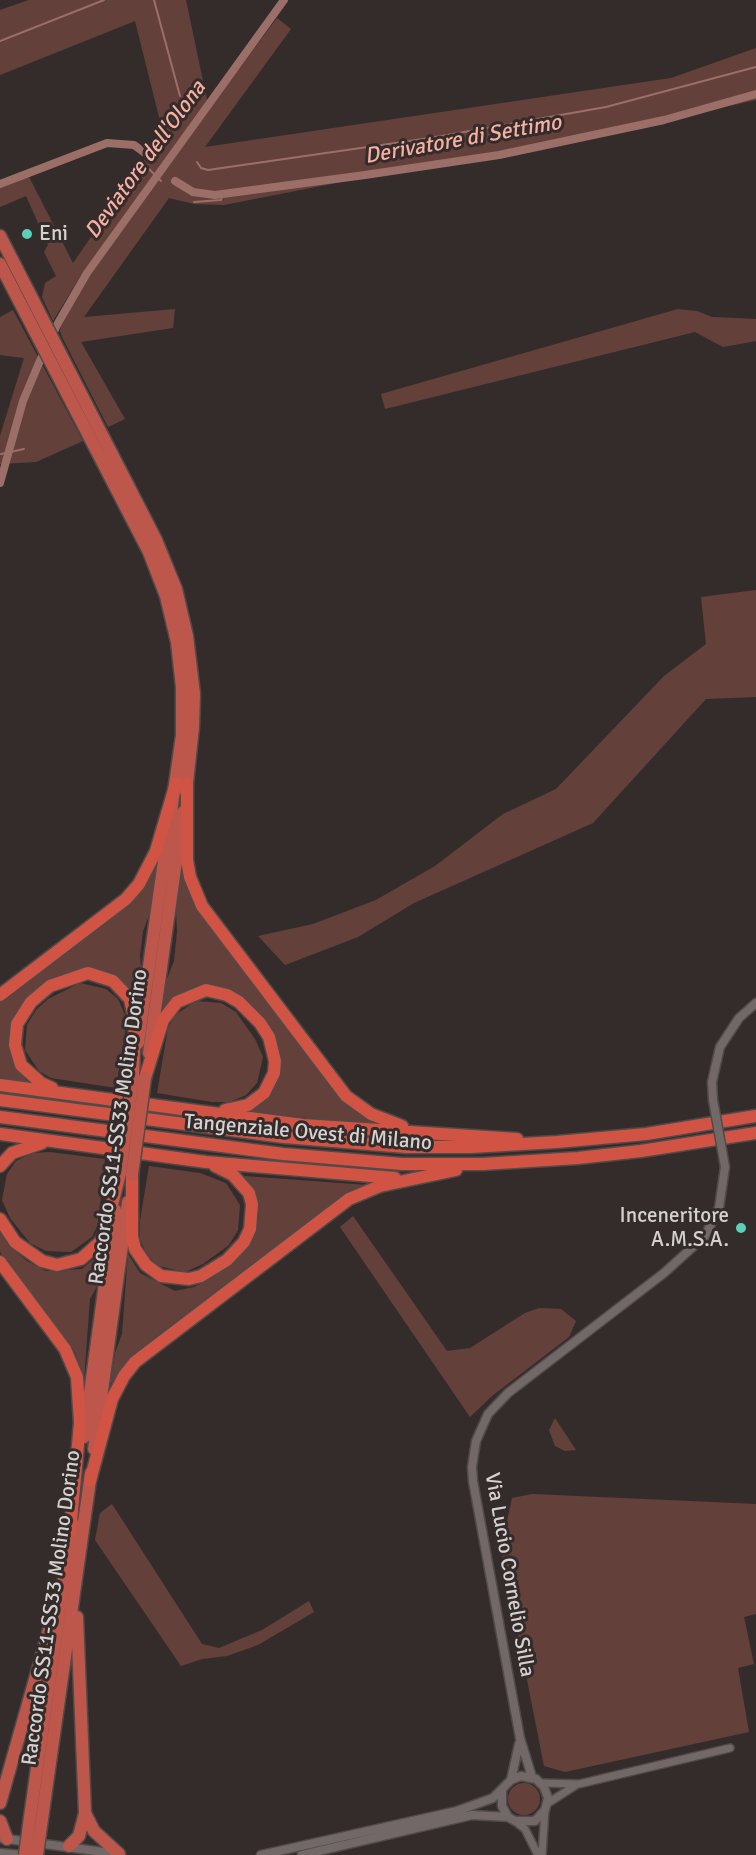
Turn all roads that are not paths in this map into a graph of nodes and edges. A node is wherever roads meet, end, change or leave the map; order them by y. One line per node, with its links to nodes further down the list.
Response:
1 (0, 236): 3 (highway)
2 (0, 264): 3 (highway)
3 (90, 424): 4 (highway, Raccordo SS11-SS33 Molino Dorino)
4 (181, 784): 5 (highway); 7 (highway, Raccordo SS11-SS33 Molino Dorino); 14 (highway)
5 (0, 995)
6 (756, 1003): 30 (street, Via Lucio Cornelio Silla, bridge)
7 (139, 1078): 9 (highway); 11 (highway); 22 (highway, Raccordo SS11-SS33 Molino Dorino, bridge)
8 (0, 1085): 9 (highway)
9 (61, 1093): 11 (highway)
10 (0, 1100): 18 (highway, Tangenziale Ovest di Milano)
11 (212, 1112): 14 (highway)
12 (756, 1116): 18 (highway, Tangenziale Ovest di Milano)
13 (0, 1117): 20 (highway, Tangenziale Ovest di Milano)
14 (411, 1130): 18 (highway)
15 (756, 1133): 20 (highway, Tangenziale Ovest di Milano)
16 (0, 1134): 17 (highway)
17 (55, 1141): 19 (highway); 21 (highway)
18 (557, 1142)
19 (206, 1162): 22 (highway); 23 (highway)
20 (483, 1164): 23 (highway)
21 (0, 1166)
22 (126, 1174): 24 (highway); 26 (highway, Raccordo SS11-SS33 Molino Dorino); 27 (highway, Raccordo SS11-SS33 Molino Dorino)
23 (411, 1179): 26 (highway)
24 (0, 1219)
25 (0, 1263): 27 (highway)
26 (90, 1481): 29 (highway, Raccordo SS11-SS33 Molino Dorino)
27 (70, 1532): 28 (highway, Raccordo SS11-SS33 Molino Dorino)
28 (68, 1552): 37 (highway); 40 (highway, Raccordo SS11-SS33 Molino Dorino)
29 (75, 1589): 39 (highway); 40 (highway, Raccordo SS11-SS33 Molino Dorino)
30 (520, 1738): 32 (street, Via Lucio Cornelio Silla); 33 (street, Via Lucio Cornelio Silla)
31 (730, 1748): 35 (street)
32 (532, 1777): 33 (street); 34 (street)
33 (511, 1780): 36 (street, Via Lucio Cornelio Silla)
34 (541, 1783): 35 (street); 38 (street)
35 (579, 1784): 38 (street)
36 (502, 1790): 41 (street); 50 (street, Via Lucio Cornelio Silla)
37 (0, 1803)
38 (546, 1807): 41 (street); 52 (street)
39 (85, 1814): 45 (highway); 49 (highway)
40 (36, 1818): 47 (highway, Raccordo SS11-SS33 Molino Dorino, bridge); 48 (highway, Raccordo SS11-SS33 Molino Dorino, bridge)
41 (512, 1819): 51 (street); 52 (street)
42 (0, 1821): 43 (highway)
43 (2, 1841): 44 (street); 47 (street)
44 (54, 1844): 45 (street); 45 (street)
45 (62, 1852): 49 (street)
46 (0, 1853): 47 (street)
47 (19, 1855)
48 (37, 1855)
49 (121, 1855)
50 (261, 1855)
51 (302, 1855)
52 (540, 1855)

